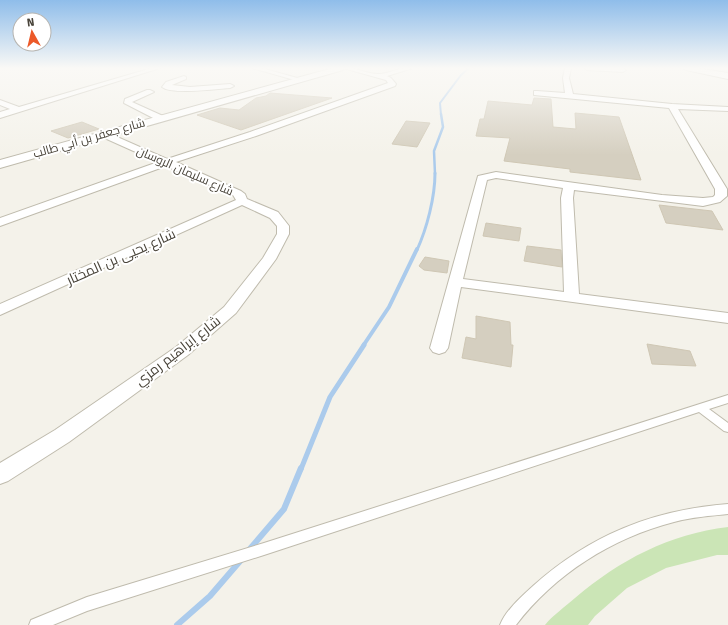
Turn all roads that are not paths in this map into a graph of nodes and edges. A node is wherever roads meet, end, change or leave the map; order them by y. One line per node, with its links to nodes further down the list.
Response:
1 (61, 97): 9 (street)
2 (137, 97): 11 (street)
3 (234, 97): 11 (street, شارع جعفر بن أبي طالب)
4 (355, 97): 13 (street)
5 (572, 97): 7 (street)
6 (0, 102): 9 (street)
7 (672, 106): 8 (street); 16 (street)
8 (728, 109)
9 (19, 110): 10 (street)
10 (0, 115)
11 (160, 118): 12 (street, شارع جعفر بن أبي طالب)
12 (103, 134): 13 (street, شارع سليمان الروسان); 14 (street, شارع جعفر بن أبي طالب)
13 (167, 162): 17 (street, شارع سليمان الروسان); 18 (street)
14 (0, 164)
15 (569, 186): 16 (street); 19 (street); 20 (street)
16 (725, 190)
17 (242, 200): 21 (street, شارع يحيى بن المختار); 27 (street, شارع إبراهيم رمزي)
18 (0, 222)
19 (455, 282): 20 (street); 23 (street)
20 (572, 297): 22 (street)
21 (0, 310)
22 (728, 318)
23 (439, 348)
24 (728, 399): 25 (lane)
25 (700, 408): 26 (lane); 29 (lane)
26 (728, 428)
27 (0, 474)
28 (728, 509): 30 (lane)
29 (36, 625)
30 (507, 625)

